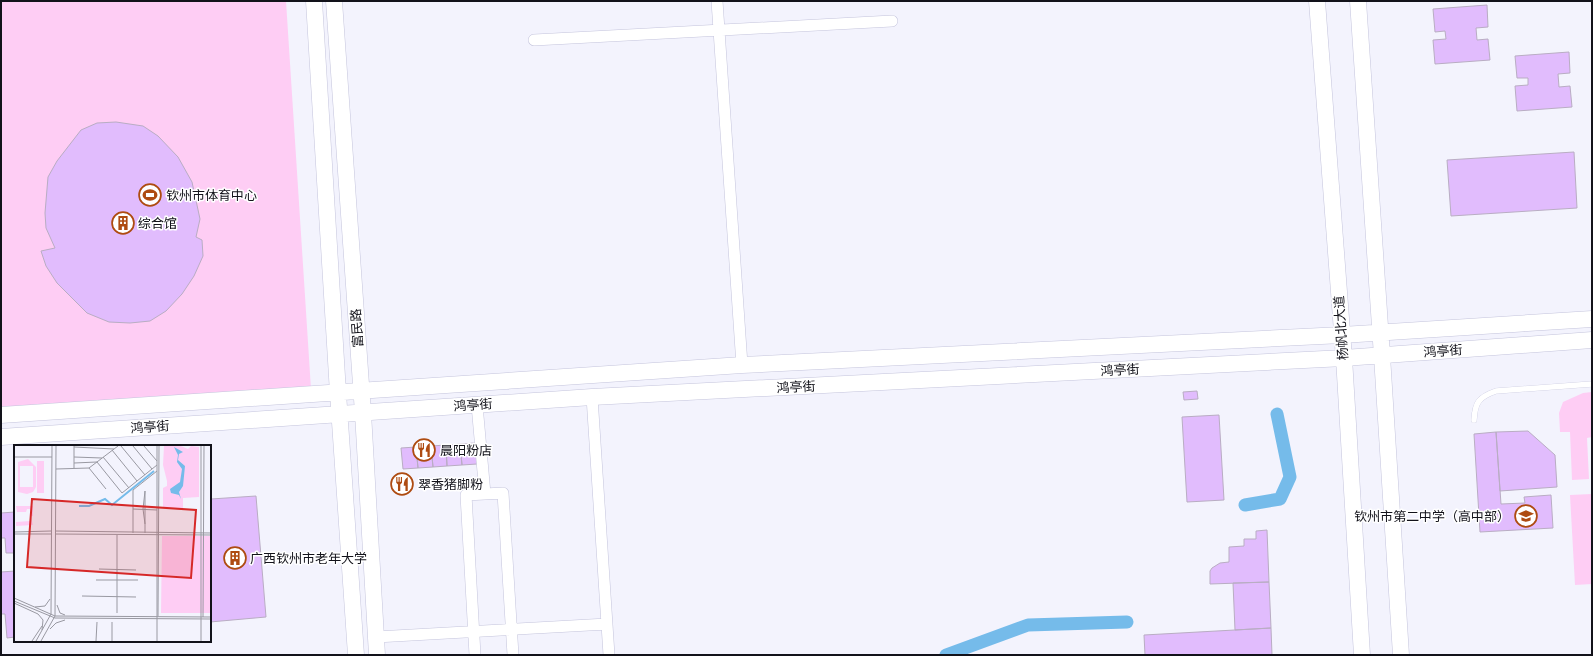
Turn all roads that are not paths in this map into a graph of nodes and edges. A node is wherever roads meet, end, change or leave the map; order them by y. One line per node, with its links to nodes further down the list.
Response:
1 (314, 1): 18 (street, 富民路)
2 (334, 1): 17 (street, 富民路)
3 (717, 1): 7 (street)
4 (1317, 1): 11 (street, 杨帆北大道)
5 (1358, 1): 10 (street)
6 (892, 21): 7 (street)
7 (719, 30): 8 (street); 15 (street)
8 (534, 40)
9 (1592, 319): 10 (street, 鸿亭街)
10 (1380, 332): 11 (street, 鸿亭街); 13 (street)
11 (1342, 335): 14 (street, 杨帆北大道); 15 (street, 鸿亭街)
12 (1592, 340): 13 (street, 鸿亭街)
13 (1382, 356): 14 (street, 鸿亭街); 37 (street)
14 (1344, 358): 19 (street, 鸿亭街); 36 (street, 杨帆北大道)
15 (742, 365): 17 (street, 鸿亭街)
16 (1592, 384): 24 (lane)
17 (362, 392): 18 (street, 鸿亭街); 21 (street, 富民路)
18 (338, 393): 22 (street, 鸿亭街); 23 (street, 富民路)
19 (592, 397): 20 (street, 鸿亭街); 27 (street)
20 (478, 405): 21 (street, 鸿亭街); 26 (street)
21 (363, 413): 23 (street, 鸿亭街); 30 (street, 富民路)
22 (1, 415)
23 (339, 415): 25 (street, 鸿亭街); 31 (street, 富民路)
24 (1474, 420)
25 (1, 437)
26 (485, 494): 28 (street); 29 (street)
27 (607, 624): 28 (street); 35 (street)
28 (512, 630): 29 (street); 34 (street)
29 (474, 632): 30 (street); 33 (street)
30 (376, 637): 32 (street, 富民路)
31 (356, 655)
32 (377, 655)
33 (475, 655)
34 (513, 655)
35 (609, 655)
36 (1362, 655)
37 (1401, 655)

